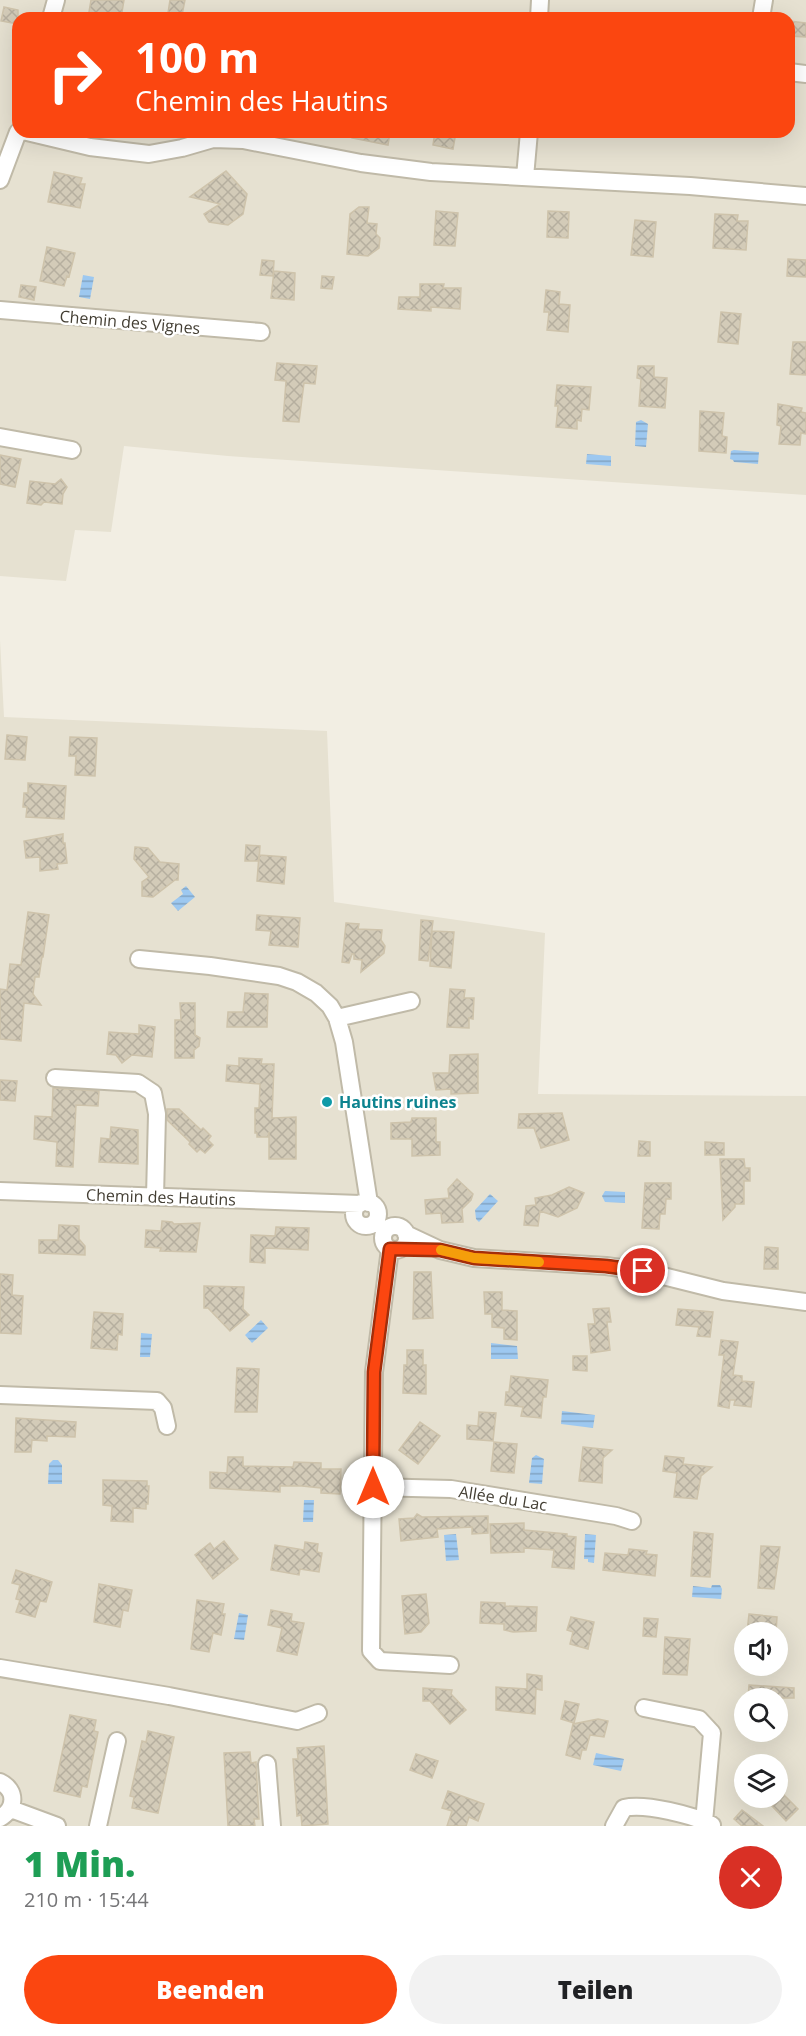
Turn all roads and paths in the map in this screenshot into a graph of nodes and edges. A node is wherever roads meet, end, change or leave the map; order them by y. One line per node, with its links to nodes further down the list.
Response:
1 (15, 138): 6 (street)
2 (52, 138): 3 (street)
3 (220, 138)
4 (243, 138): 7 (street)
5 (528, 138): 7 (street)
6 (3, 163): 8 (street)
7 (525, 177): 9 (street)
8 (0, 180)
9 (806, 196)
10 (0, 310): 11 (street, Chemin des Vignes)
11 (261, 332)
12 (0, 437): 13 (street)
13 (72, 450)
14 (139, 959): 16 (street)
15 (411, 1001): 16 (street)
16 (337, 1018): 20 (street)
17 (54, 1077): 19 (street)
18 (0, 1191): 19 (street, Chemin des Hautins)
19 (155, 1197): 20 (street, Chemin des Hautins)
20 (366, 1213): 21 (street, Chemin des Hautins)
21 (395, 1240): 22 (street); 25 (street)
22 (806, 1302)
23 (0, 1395): 24 (street)
24 (167, 1426)
25 (373, 1487): 26 (street, Allée du Lac); 27 (street)
26 (632, 1521)
27 (450, 1665)
28 (0, 1668): 30 (street)
29 (644, 1708): 35 (street)
30 (318, 1713)
31 (117, 1741): 37 (street)
32 (267, 1764): 38 (street)
33 (0, 1782): 34 (street)
34 (5, 1813): 36 (street)
35 (708, 1824): 39 (street)
36 (57, 1826)
37 (98, 1826)
38 (272, 1826)
39 (614, 1826)

